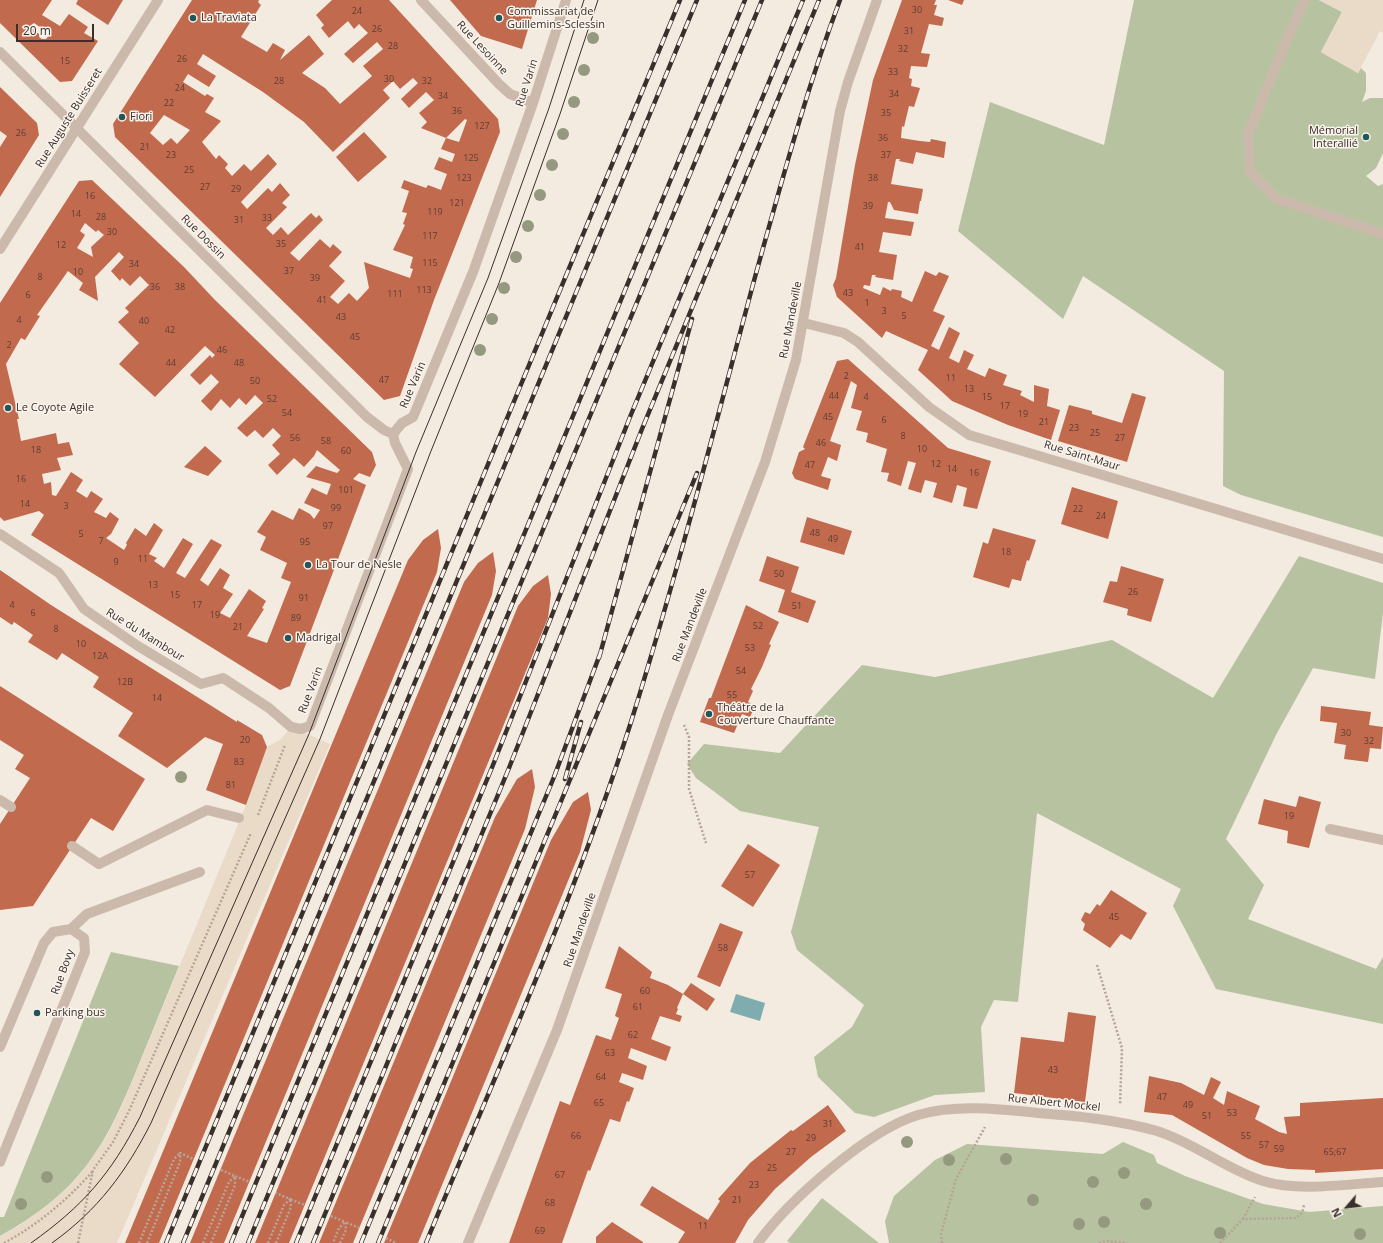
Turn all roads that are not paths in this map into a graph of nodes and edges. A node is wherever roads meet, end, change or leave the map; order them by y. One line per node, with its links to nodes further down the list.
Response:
1 (158, 0): 8 (street, Rue Auguste Buisseret)
2 (421, 0): 7 (street, Rue Lesoinne)
3 (566, 0): 7 (street, Rue Varin)
4 (877, 0): 11 (street, Rue Mandeville)
5 (1305, 0): 9 (street)
6 (0, 52): 8 (street, Rue Dossin)
7 (533, 103): 12 (street, Rue Varin)
8 (77, 128): 10 (street, Rue Auguste Buisseret); 12 (street, Rue Dossin)
9 (1383, 234)
10 (0, 249)
11 (804, 322): 14 (street, Rue Saint-Maur); 27 (street, Rue Mandeville)
12 (393, 434): 15 (street, Rue Varin)
13 (0, 534): 15 (street, Rue du Mambour)
14 (1383, 559)
15 (291, 727)
16 (0, 800): 17 (street)
17 (11, 807)
18 (239, 818): 21 (street)
19 (1330, 829): 20 (street)
20 (1383, 840)
21 (72, 846)
22 (200, 872): 23 (street)
23 (71, 928): 24 (street); 25 (street, Rue Bovy)
24 (0, 1047)
25 (0, 1162)
26 (1383, 1182): 28 (street, Rue Albert Mockel)
27 (468, 1243)
28 (758, 1243)

